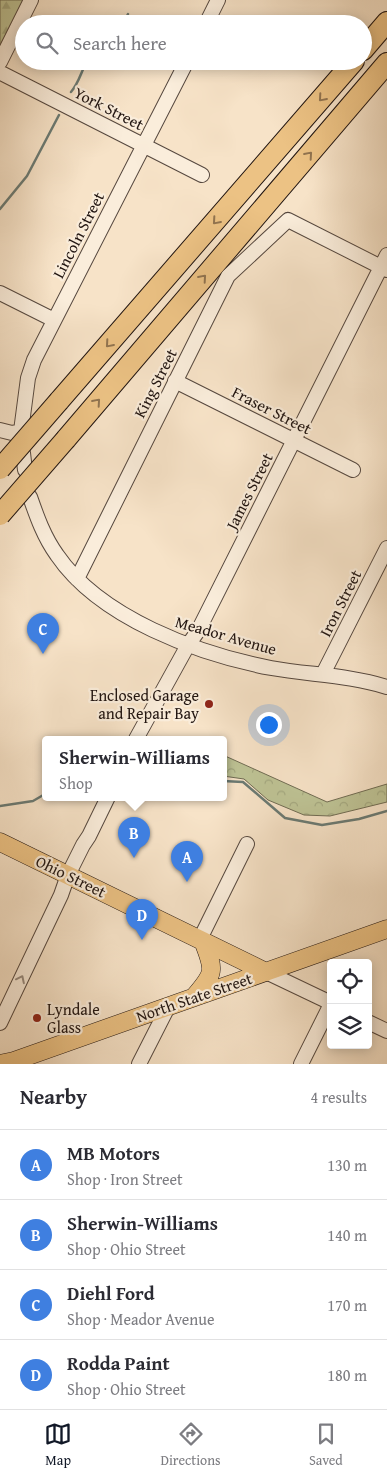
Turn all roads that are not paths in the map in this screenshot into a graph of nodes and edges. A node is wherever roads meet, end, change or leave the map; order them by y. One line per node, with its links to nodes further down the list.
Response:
1 (31, 0): 3 (street)
2 (218, 0): 4 (street)
3 (24, 15)
4 (210, 15)
5 (387, 22): 7 (highway)
6 (15, 36): 9 (street)
7 (372, 40)
8 (387, 64): 25 (highway, one-way to 8, bridge)
9 (0, 69): 12 (street, York Street)
10 (182, 70): 12 (street, Lincoln Street)
11 (346, 70): 21 (highway, one-way to 21, bridge)
12 (144, 146): 13 (street, York Street); 16 (street, Lincoln Street)
13 (202, 175)
14 (385, 264): 17 (street, King Street); 19 (street, James Street)
15 (0, 293): 16 (street)
16 (54, 320): 18 (street, Lincoln Street)
17 (175, 381): 19 (street, Fraser Street); 27 (street, King Street)
18 (0, 430)
19 (294, 440): 23 (street, Fraser Street); 28 (street, James Street)
20 (23, 453): 22 (street)
21 (0, 469)
22 (25, 470)
23 (353, 470)
24 (30, 497): 27 (street, Meador Avenue)
25 (0, 515)
26 (387, 548): 29 (street, Iron Street)
27 (77, 579): 28 (street, Meador Avenue)
28 (188, 645): 29 (street, Meador Avenue); 31 (street, James Street)
29 (323, 674): 30 (street, Meador Avenue)
30 (387, 687)
31 (138, 736)
32 (106, 801): 35 (street)
33 (0, 842): 35 (main road, Ohio Street)
34 (247, 844): 37 (street)
35 (68, 875): 37 (main road, Ohio Street); 43 (street, one-way to 35)
36 (387, 929): 38 (main road, North State Street)
37 (202, 940): 38 (main road, Ohio Street); 39 (main road)
38 (266, 972): 39 (main road, North State Street); 40 (street, Ohio Street)
39 (194, 997): 41 (main road, North State Street)
40 (327, 1002)
41 (168, 1007): 46 (main road, North State Street); 47 (street)
42 (327, 1012): 48 (street)
43 (0, 1023)
44 (372, 1024): 45 (street)
45 (387, 1031)
46 (0, 1064)
47 (140, 1064)
48 (302, 1064)

